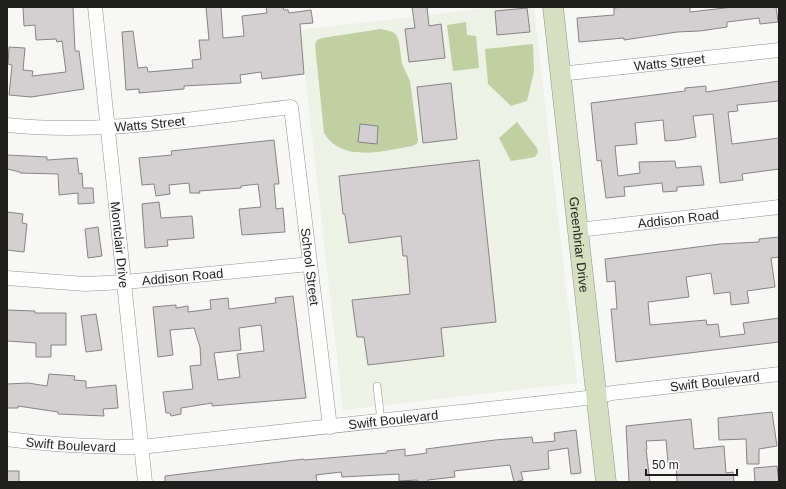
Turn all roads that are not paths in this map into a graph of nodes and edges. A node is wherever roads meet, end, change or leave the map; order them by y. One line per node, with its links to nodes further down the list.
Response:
1 (95, 7): 7 (street, Montclair Drive)
2 (553, 7): 4 (main road, Greenbriar Drive)
3 (779, 50): 4 (street, Watts Street)
4 (560, 74): 9 (main road, Greenbriar Drive)
5 (292, 107): 7 (street, Watts Street); 10 (street, School Street)
6 (7, 125): 7 (street, Watts Street)
7 (109, 128): 12 (street, Montclair Drive)
8 (779, 206): 9 (street, Addison Road)
9 (578, 230): 15 (main road, Greenbriar Drive)
10 (310, 264): 12 (street, Addison Road); 17 (street, School Street)
11 (7, 278): 12 (street, Addison Road)
12 (125, 282): 19 (street, Montclair Drive)
13 (779, 374): 15 (street, Swift Boulevard)
14 (377, 386): 16 (lane)
15 (596, 397): 16 (street, Swift Boulevard); 21 (main road, Greenbriar Drive)
16 (381, 421): 17 (street, Swift Boulevard)
17 (330, 427): 19 (street, Swift Boulevard)
18 (7, 439): 19 (street, Swift Boulevard)
19 (141, 447): 20 (street, Montclair Drive)
20 (145, 482)
21 (606, 482)

